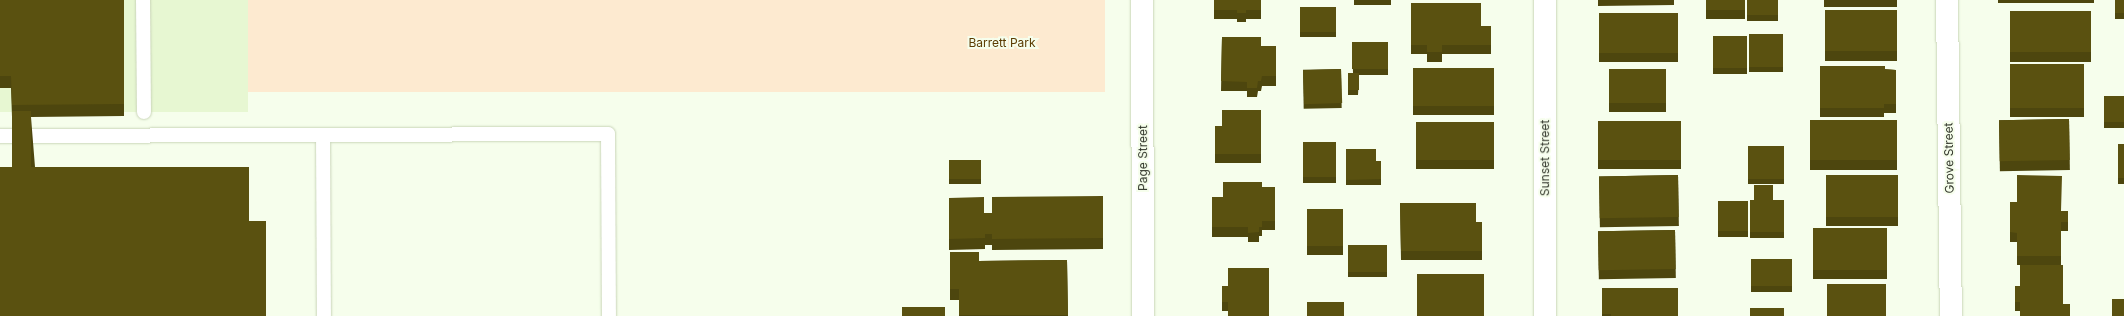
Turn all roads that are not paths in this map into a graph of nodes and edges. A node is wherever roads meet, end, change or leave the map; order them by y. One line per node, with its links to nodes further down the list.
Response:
1 (143, 0): 5 (lane)
2 (1142, 0): 10 (street, Page Street)
3 (1545, 0): 11 (street, Sunset Street)
4 (1947, 0): 12 (street, Grove Street)
5 (144, 112)
6 (323, 135): 7 (lane); 8 (lane); 9 (lane)
7 (0, 136)
8 (324, 316)
9 (609, 316)
10 (1143, 316)
11 (1545, 316)
12 (1951, 316)

